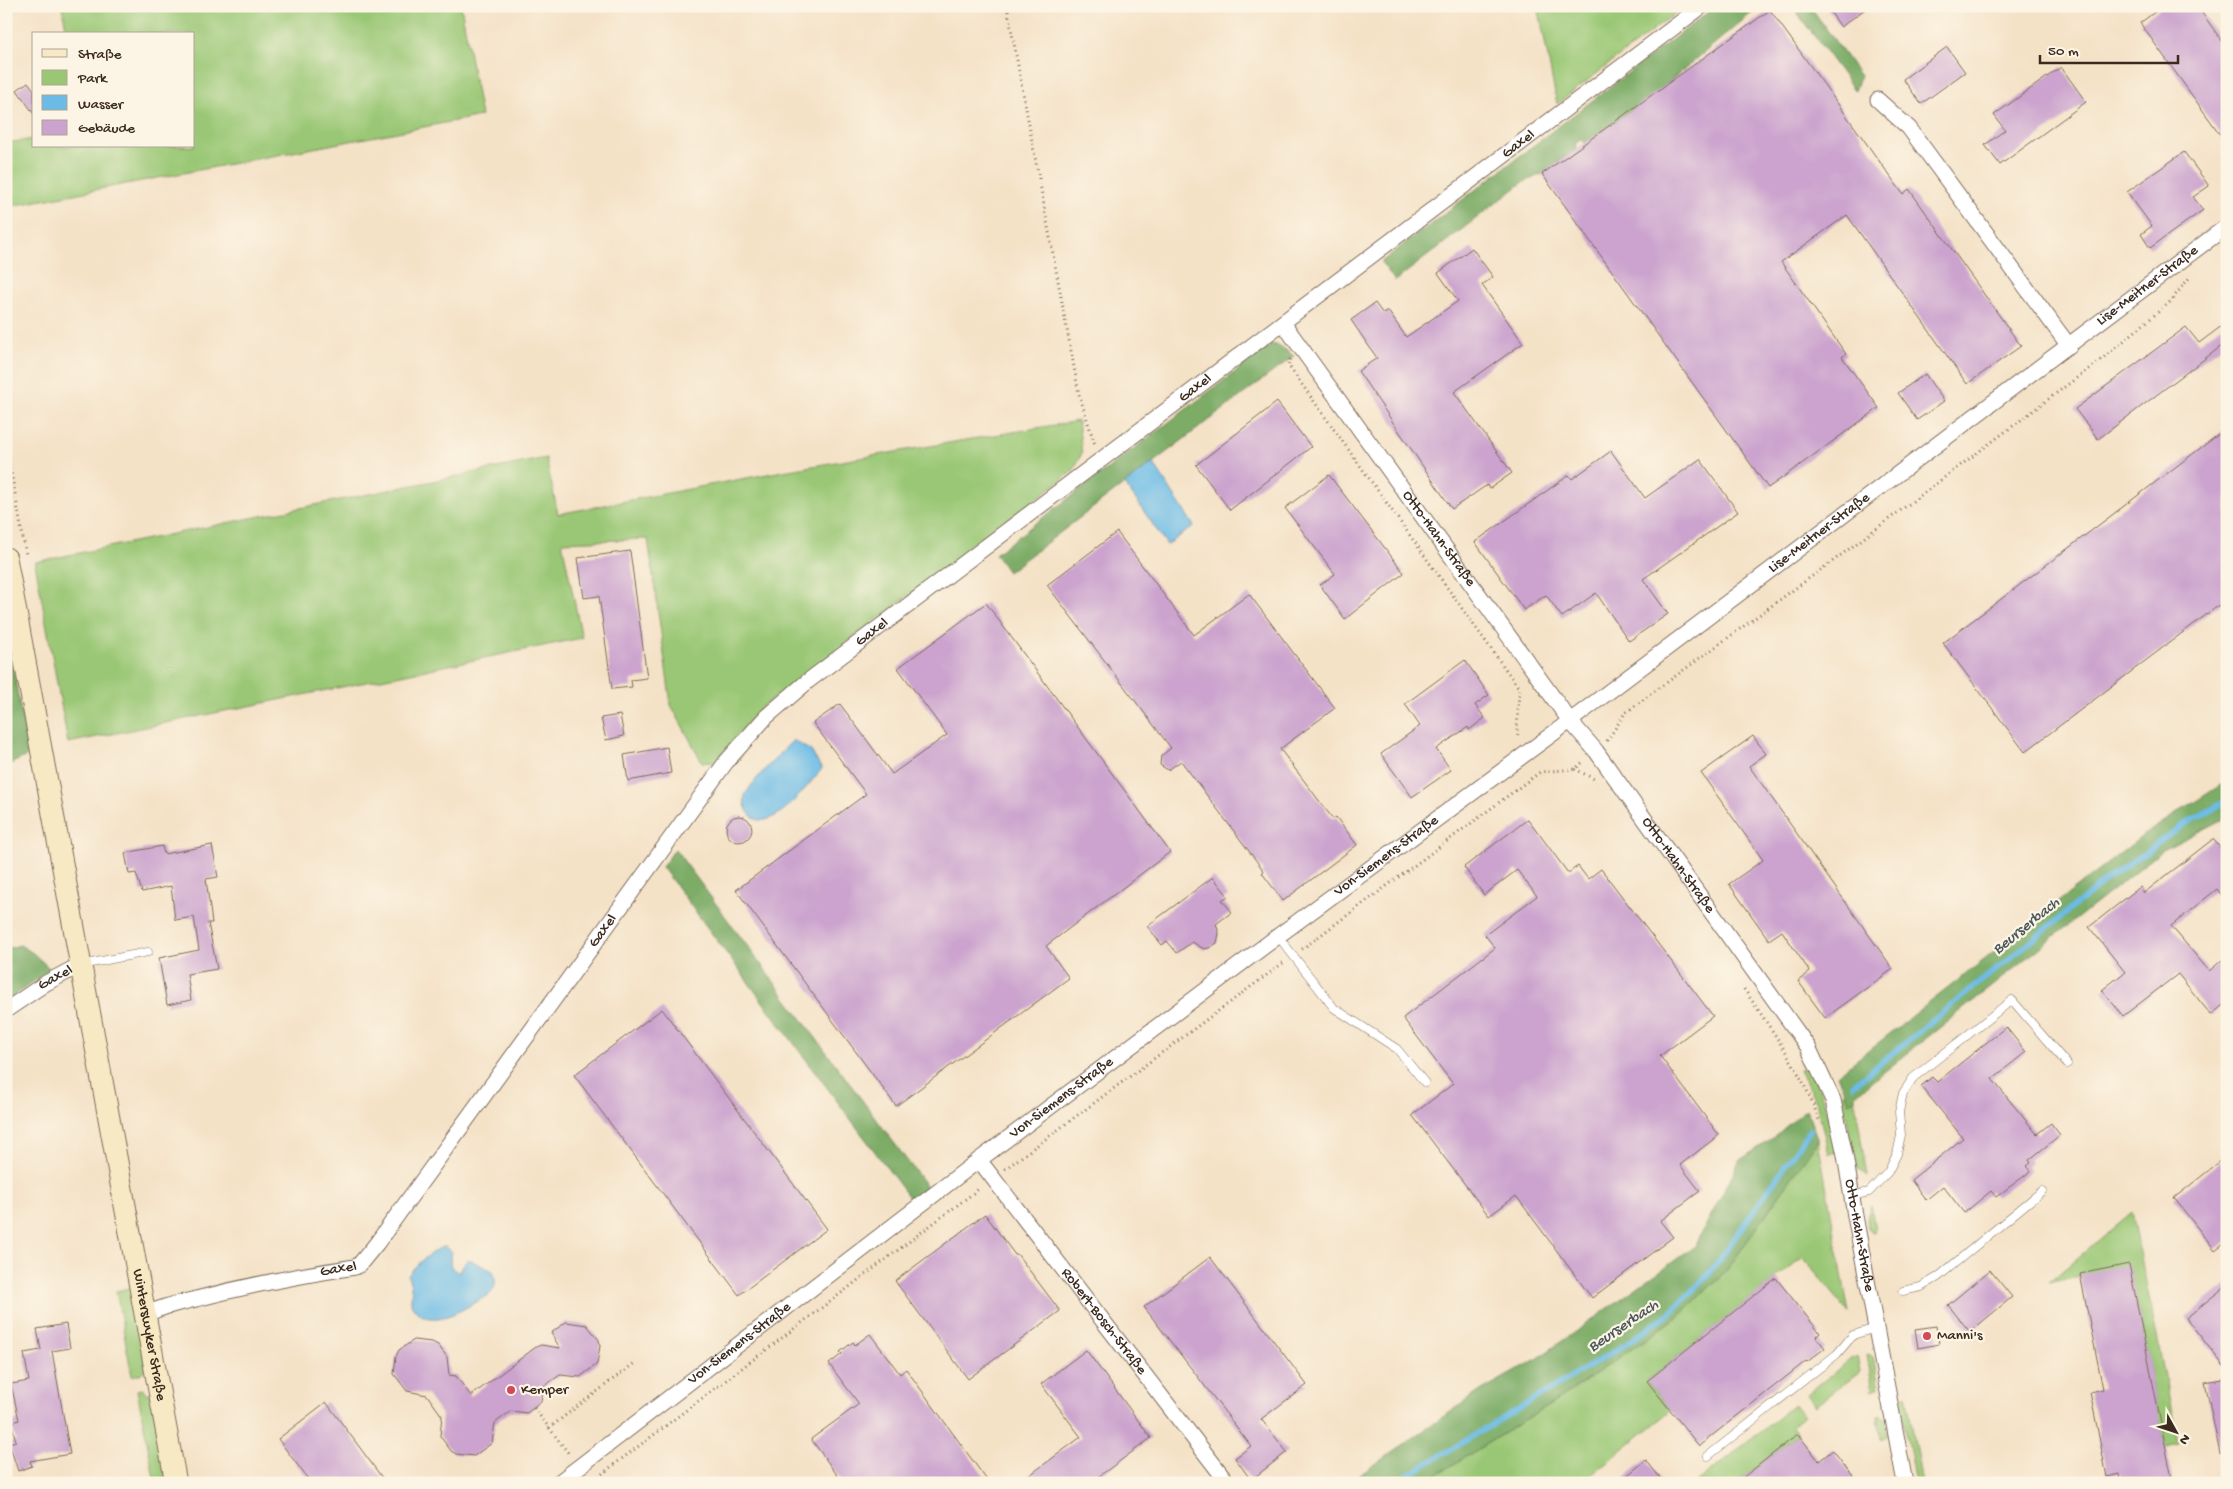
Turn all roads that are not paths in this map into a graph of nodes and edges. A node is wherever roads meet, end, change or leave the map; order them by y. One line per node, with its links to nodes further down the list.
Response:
1 (1702, 6): 4 (street, Gaxel)
2 (1878, 100): 5 (street)
3 (2227, 226): 5 (street, Lise-Meitner-Straße)
4 (1283, 323): 7 (street, Otto-Hahn-Straße); 18 (street, Gaxel)
5 (2069, 346): 7 (street, Lise-Meitner-Straße)
6 (6, 558): 10 (street, Winterswyker Straße)
7 (1570, 721): 8 (street, Von-Siemens-Straße); 16 (street, Otto-Hahn-Straße)
8 (1278, 936): 13 (lane); 14 (street, Von-Siemens-Straße)
9 (148, 952): 10 (lane)
10 (80, 965): 11 (street, Gaxel); 18 (street, Winterswyker Straße)
11 (6, 1010)
12 (2067, 1064): 16 (lane)
13 (1425, 1083)
14 (979, 1160): 22 (street, Von-Siemens-Straße); 23 (street, Robert-Bosch-Straße)
15 (2042, 1190): 17 (lane)
16 (1852, 1196): 19 (street, Otto-Hahn-Straße)
17 (1903, 1291)
18 (145, 1315): 21 (street, Winterswyker Straße)
19 (1876, 1328): 20 (lane); 24 (street, Otto-Hahn-Straße)
20 (1708, 1456)
21 (176, 1483)
22 (558, 1483)
23 (1228, 1483)
24 (1905, 1483)

